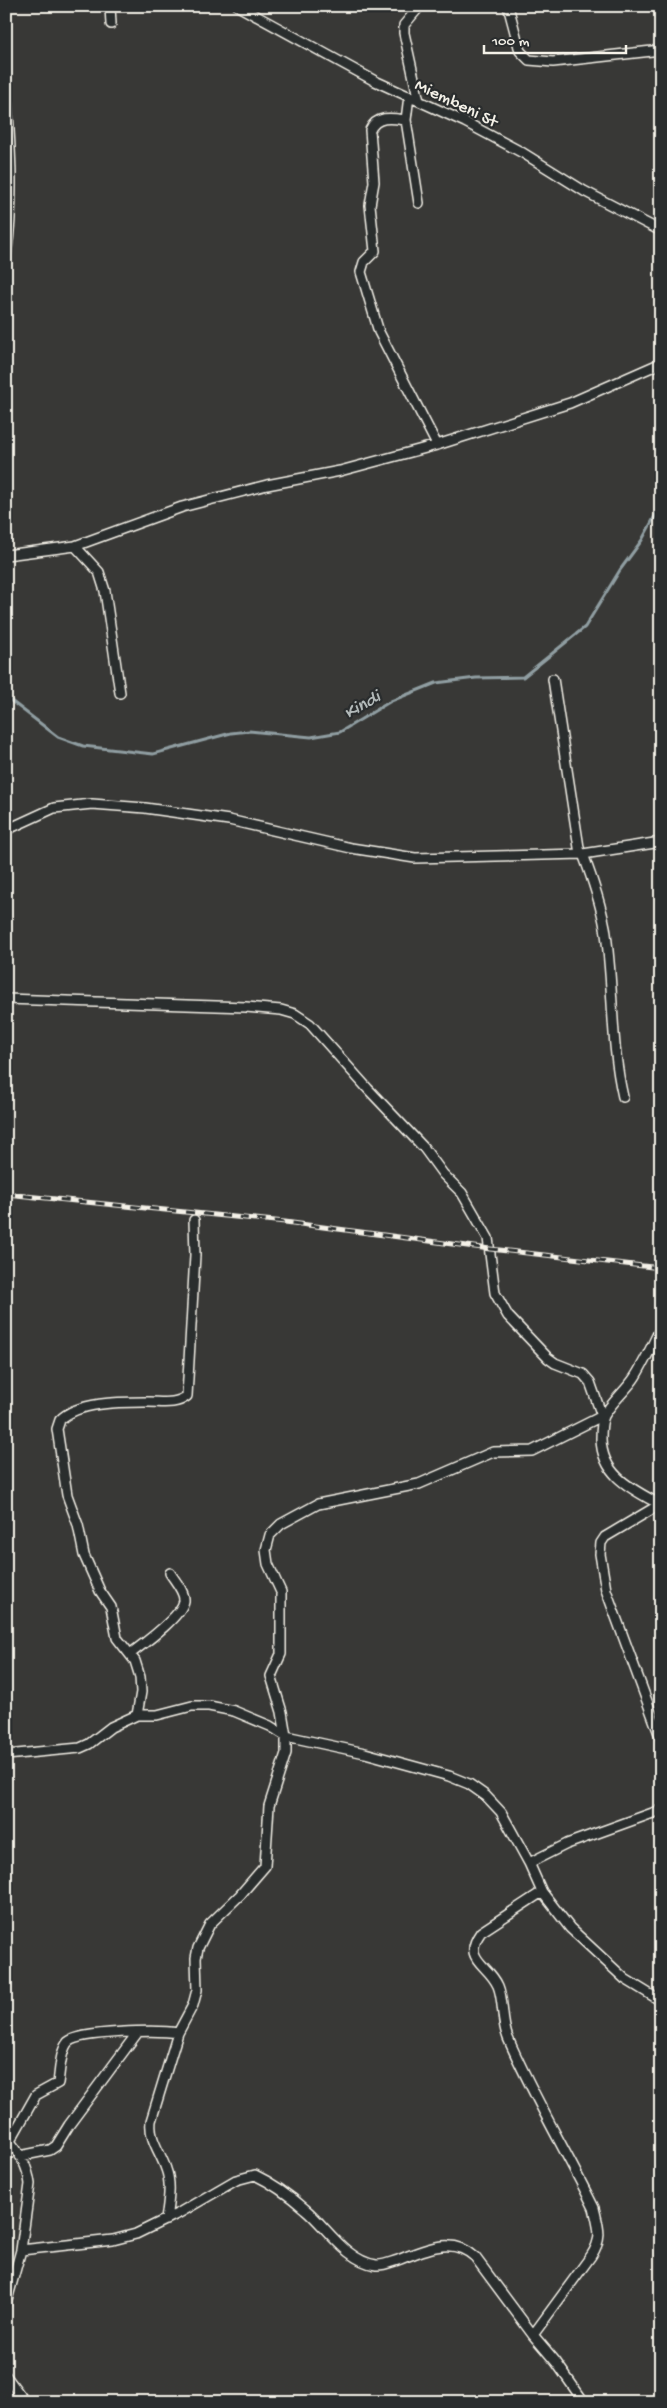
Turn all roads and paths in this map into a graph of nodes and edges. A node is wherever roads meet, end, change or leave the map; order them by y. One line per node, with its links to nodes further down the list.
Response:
1 (110, 6): 5 (street)
2 (238, 6): 8 (street, Miembeni St)
3 (420, 6): 9 (street)
4 (508, 6): 6 (street)
5 (111, 24)
6 (661, 50)
7 (6, 86): 13 (street)
8 (409, 96): 9 (street, Miembeni St); 10 (street)
9 (419, 101): 12 (street, Miembeni St)
10 (406, 120): 11 (street); 15 (street)
11 (419, 203)
12 (661, 231)
13 (6, 256)
14 (661, 363): 15 (street)
15 (437, 445): 16 (street)
16 (76, 546): 17 (street); 19 (street)
17 (6, 555)
18 (553, 679): 22 (street)
19 (120, 693)
20 (6, 830): 22 (street)
21 (661, 842): 22 (street)
22 (581, 854): 24 (street)
23 (6, 999): 27 (street)
24 (622, 1097)
25 (194, 1220): 30 (street)
26 (661, 1327): 27 (street)
27 (602, 1417): 28 (street); 32 (street)
28 (660, 1505): 33 (street)
29 (170, 1573): 30 (street)
30 (130, 1654): 31 (street)
31 (137, 1715): 32 (street); 34 (street)
32 (286, 1736): 36 (street); 40 (street)
33 (661, 1739)
34 (6, 1755)
35 (661, 1810): 36 (street)
36 (529, 1863): 37 (street)
37 (542, 1892): 38 (street); 45 (street)
38 (661, 2001)
39 (138, 2032): 40 (street); 41 (street); 41 (street)
40 (178, 2033): 42 (street)
41 (12, 2147): 43 (street)
42 (166, 2220): 43 (street); 45 (street)
43 (22, 2250): 44 (street)
44 (6, 2304)
45 (533, 2335): 48 (street)
46 (6, 2376): 47 (street)
47 (25, 2402)
48 (584, 2402)

